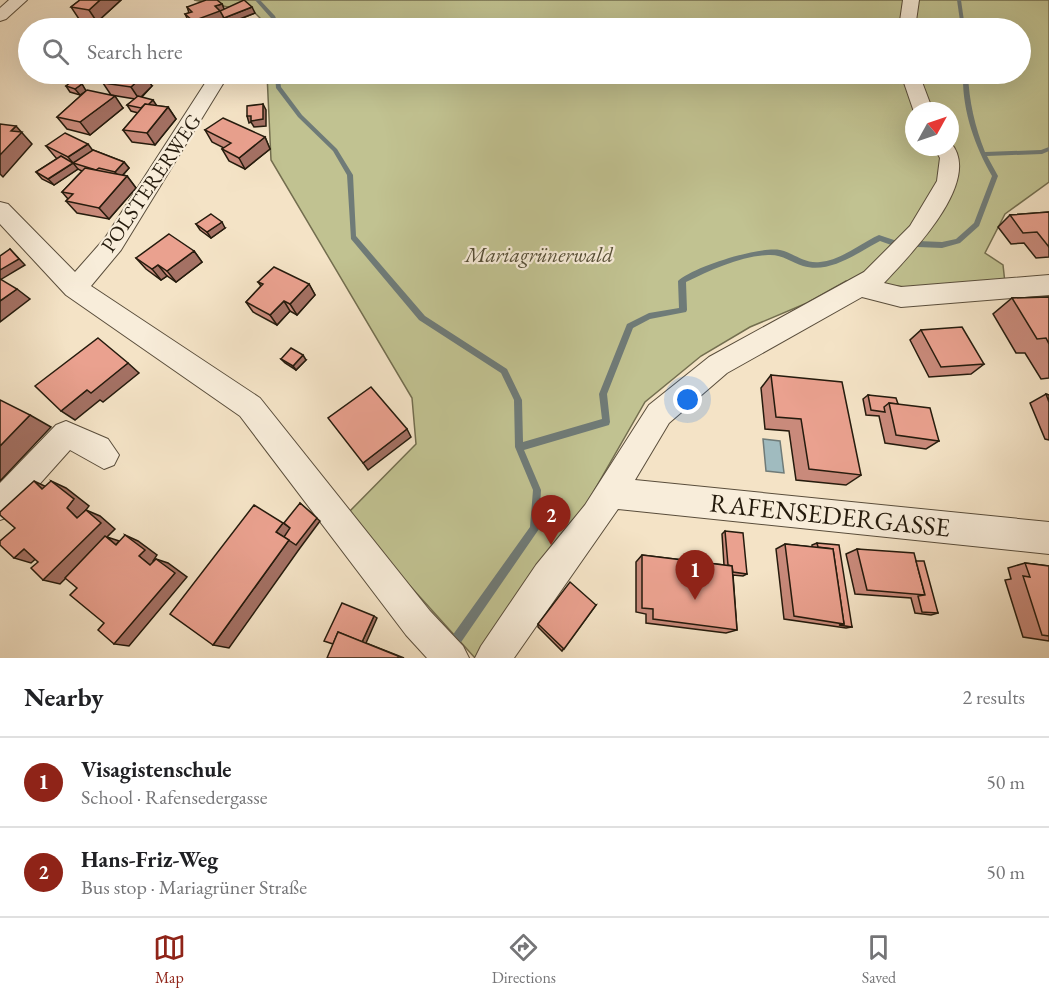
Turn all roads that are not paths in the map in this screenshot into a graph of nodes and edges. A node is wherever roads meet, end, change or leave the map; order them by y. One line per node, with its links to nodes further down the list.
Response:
1 (19, 0): 3 (street)
2 (911, 0): 4 (street)
3 (0, 16)
4 (908, 18)
5 (214, 84): 12 (street, POLSTERERWEG)
6 (913, 84): 7 (street)
7 (918, 102)
8 (949, 156): 11 (street)
9 (0, 210): 12 (street)
10 (1049, 285): 11 (street)
11 (860, 287): 14 (street)
12 (75, 288): 17 (street)
13 (104, 455): 15 (street)
14 (610, 493): 16 (street, RAFENSEDERGASSE); 18 (street)
15 (0, 505)
16 (1049, 538)
17 (445, 653)
18 (493, 658)

